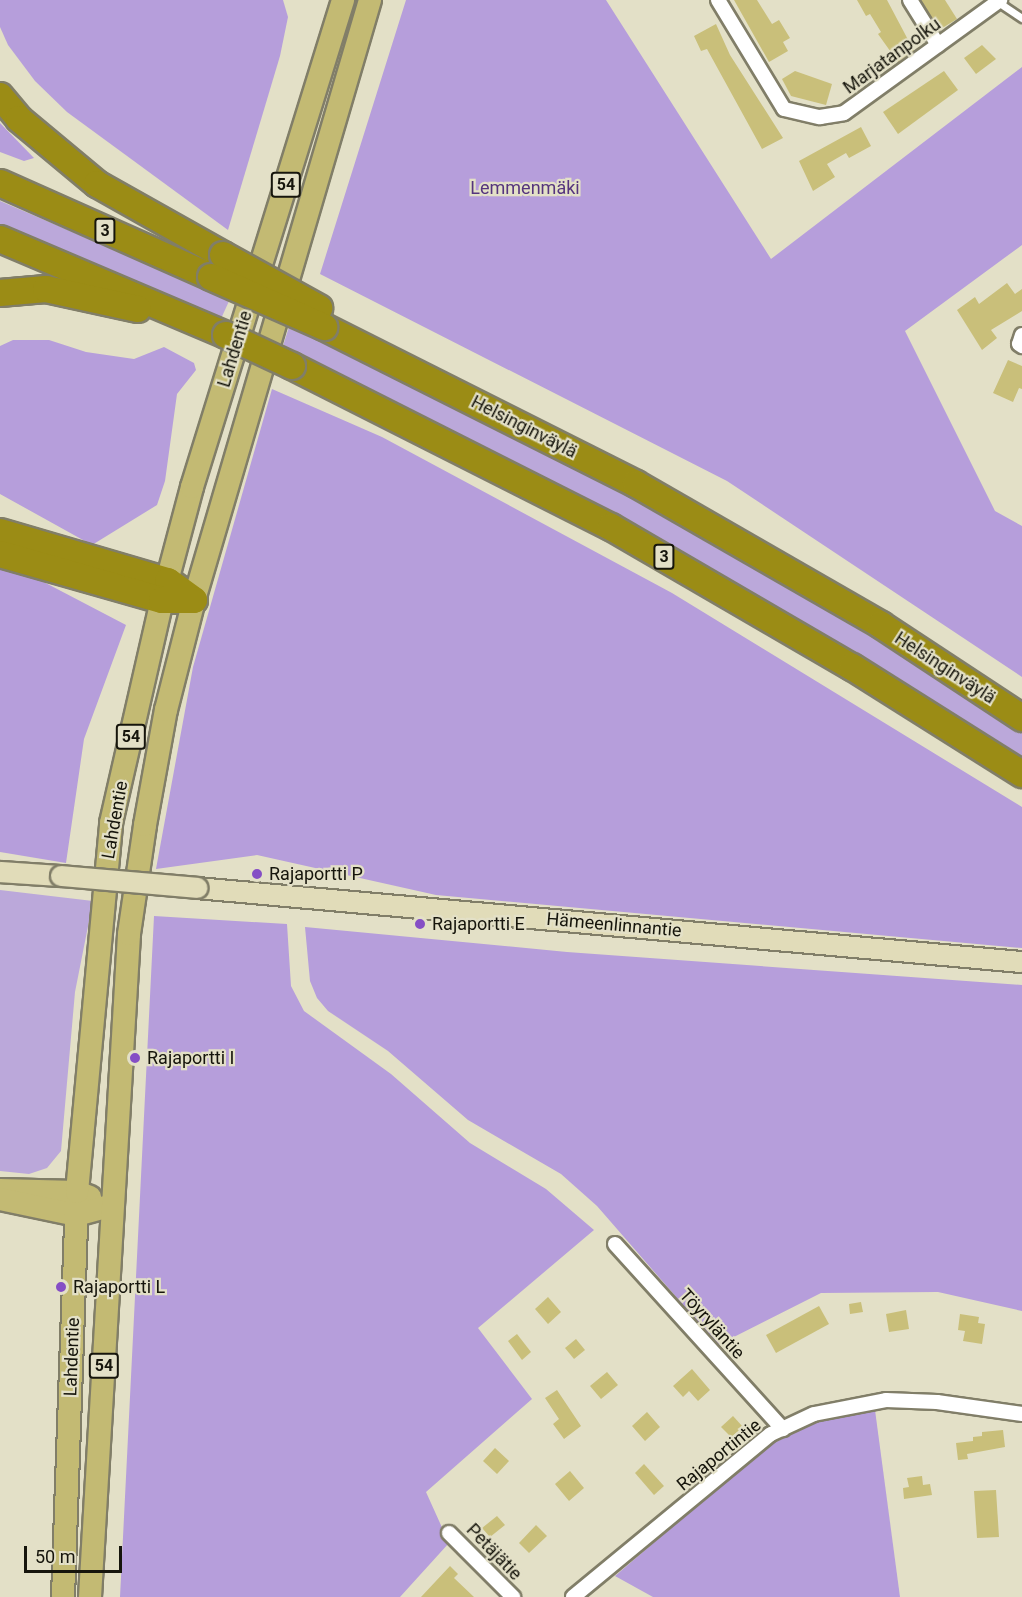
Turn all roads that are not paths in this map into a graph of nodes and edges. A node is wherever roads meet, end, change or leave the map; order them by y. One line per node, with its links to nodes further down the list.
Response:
1 (343, 0): 18 (main road, Lahdentie / 54)
2 (370, 0): 19 (main road, Lahdentie / 54)
3 (718, 0): 7 (street, Marjatanpolku)
4 (910, 0): 7 (street)
5 (999, 1): 6 (lane); 7 (street, Marjatanpolku)
6 (1022, 18)
7 (938, 45)
8 (0, 96): 11 (highway)
9 (0, 183): 11 (highway, Helsinginväylä / 3)
10 (0, 239): 13 (highway, 3)
11 (217, 266): 20 (highway, Helsinginväylä / 3, bridge)
12 (0, 293): 13 (highway)
13 (169, 311): 21 (highway, 3, bridge)
14 (1022, 335): 15 (street)
15 (1022, 346)
16 (0, 532): 18 (highway)
17 (0, 554): 18 (highway)
18 (165, 590): 19 (highway); 25 (main road, Lahdentie / 54)
19 (194, 600): 27 (main road, Lahdentie / 54)
20 (1022, 718)
21 (1022, 774)
22 (0, 872): 23 (main road, Hämeenlinnantie, bridge)
23 (1022, 962)
24 (0, 1190): 25 (main road)
25 (77, 1192): 27 (main road); 28 (main road, Lahdentie / 54)
26 (0, 1199): 28 (main road)
27 (110, 1206): 28 (main road); 34 (main road, Lahdentie / 54)
28 (76, 1215): 33 (main road, Lahdentie / 54)
29 (615, 1244): 31 (street, Töyryläntie)
30 (1022, 1414): 31 (street, Rajaportintie)
31 (783, 1429): 36 (street, Rajaportintie)
32 (449, 1533): 35 (street, Petäjätie)
33 (63, 1597)
34 (90, 1597)
35 (513, 1597)
36 (573, 1597)

